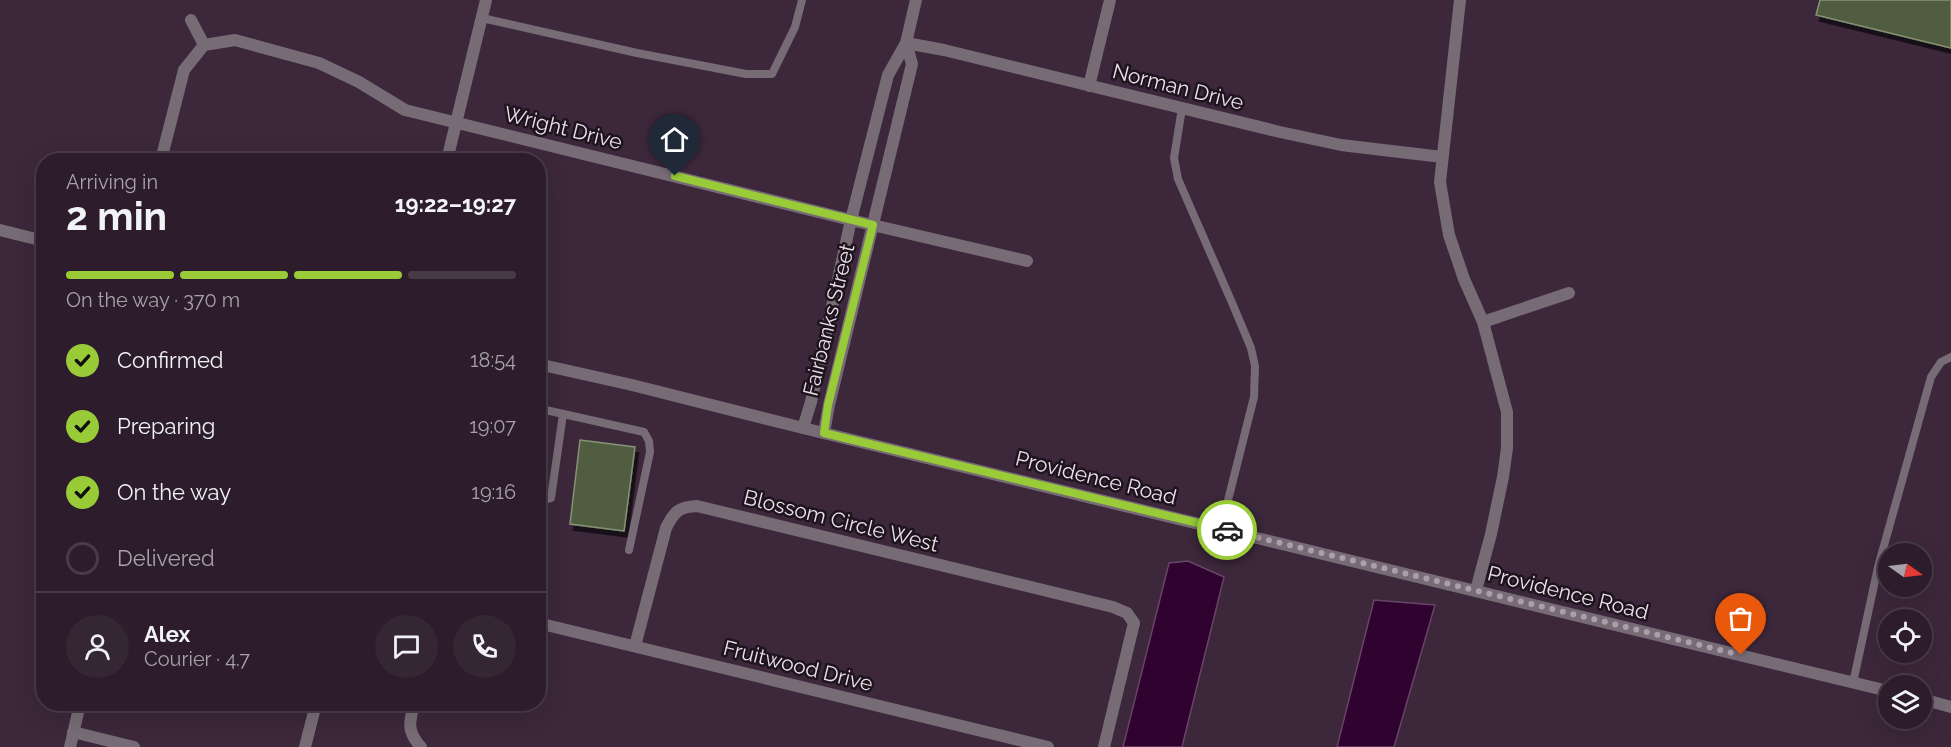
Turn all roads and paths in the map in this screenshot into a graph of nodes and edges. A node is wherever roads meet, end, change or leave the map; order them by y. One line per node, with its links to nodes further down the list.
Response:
1 (486, 0): 6 (street)
2 (802, 0): 6 (lane)
3 (916, 0): 8 (street, Fairbanks Street)
4 (1110, 0): 10 (street)
5 (1460, 0): 15 (street)
6 (482, 18): 12 (street)
7 (192, 20): 9 (street)
8 (906, 42): 10 (street, Norman Drive); 16 (street, Fairbanks Street); 17 (street, Fairbanks Street)
9 (204, 45): 12 (street, Wright Drive); 13 (street)
10 (1089, 86): 11 (street, Norman Drive)
11 (1182, 108): 15 (street, Norman Drive); 30 (lane)
12 (457, 123): 14 (street); 16 (street, Wright Drive)
13 (163, 153)
14 (449, 153)
15 (1442, 157): 22 (street)
16 (851, 220): 17 (street, Wright Drive); 27 (street, Fairbanks Street)
17 (873, 225): 20 (street, Wright Drive); 28 (street, Fairbanks Street)
18 (0, 230): 19 (street)
19 (36, 239)
20 (1027, 261)
21 (1569, 293): 22 (street)
22 (1483, 322): 32 (street)
23 (1951, 357): 35 (lane)
24 (546, 366): 27 (street, Providence Road)
25 (546, 410): 26 (lane)
26 (563, 414): 29 (lane); 31 (lane)
27 (803, 428): 28 (street, Providence Road)
28 (824, 433): 30 (street, Providence Road)
29 (546, 499)
30 (1221, 528): 32 (street, Providence Road)
31 (629, 550)
32 (1476, 590): 35 (street, Providence Road)
33 (546, 625): 34 (street, Fruitwood Drive)
34 (635, 646): 47 (street, Fruitwood Drive); 48 (street, Blossom Circle West)
35 (1853, 682): 36 (street, Providence Road)
36 (1878, 688)
37 (1932, 702): 38 (street)
38 (1951, 707)
39 (78, 711): 42 (street)
40 (314, 711): 46 (street)
41 (412, 711): 43 (street)
42 (73, 732): 44 (street); 45 (street)
43 (418, 744)
44 (70, 747)
45 (134, 747)
46 (305, 747)
47 (1048, 747)
48 (1104, 747)

